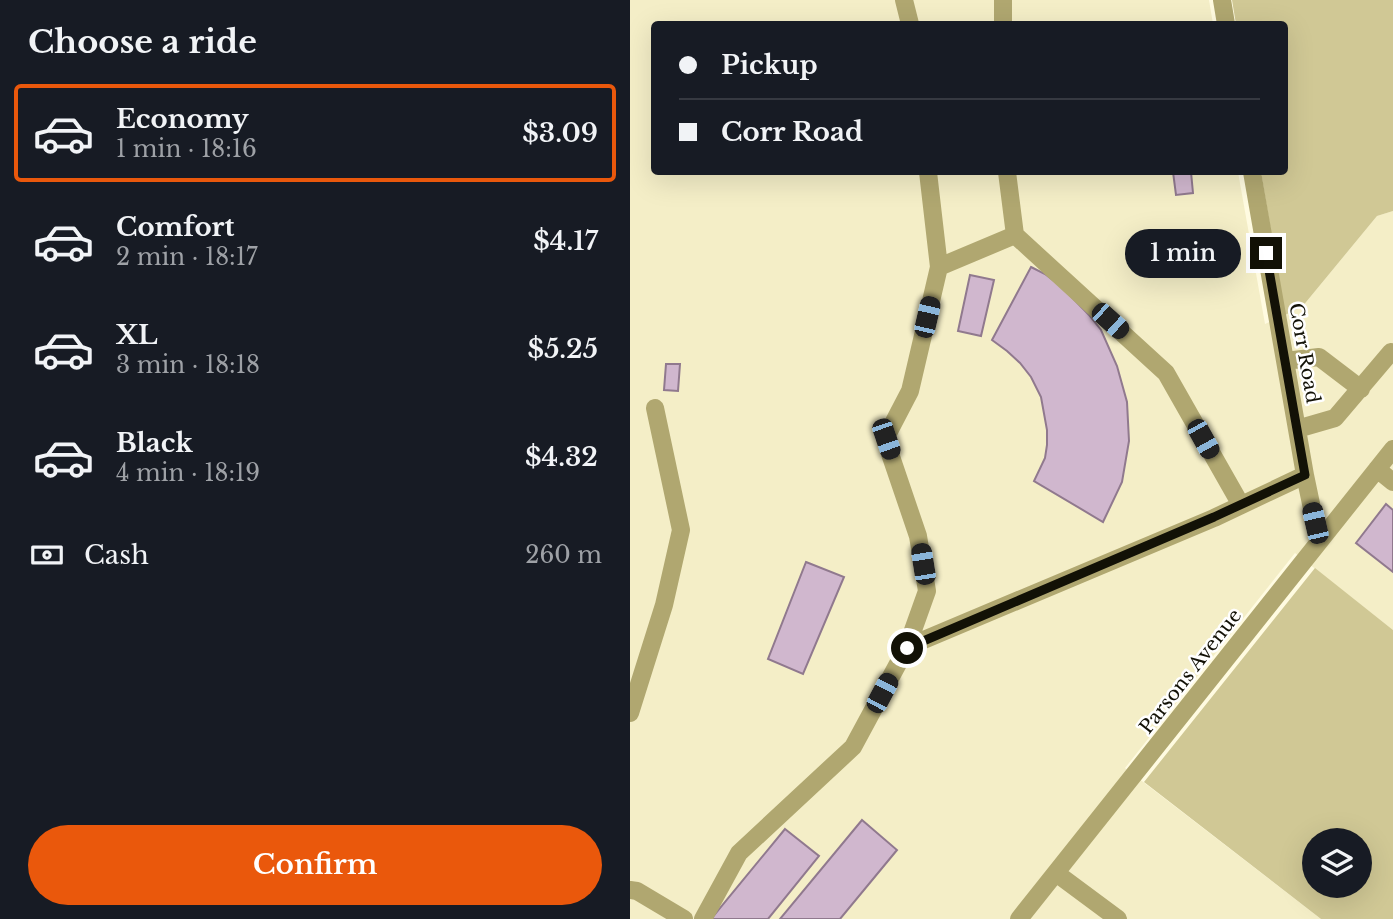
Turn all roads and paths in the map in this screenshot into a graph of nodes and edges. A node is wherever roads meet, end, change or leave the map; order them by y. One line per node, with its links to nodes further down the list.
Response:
1 (904, 0): 5 (street)
2 (993, 0): 6 (street)
3 (1003, 0): 7 (street)
4 (1222, 0): 8 (street)
5 (909, 21)
6 (1003, 21)
7 (1003, 21)
8 (1226, 21)
9 (928, 175): 13 (street)
10 (1007, 175): 12 (street)
11 (1253, 175): 15 (street, Corr Road)
12 (1015, 235): 13 (street); 23 (street)
13 (939, 267): 25 (street)
14 (1392, 351): 16 (street)
15 (1285, 361): 16 (street); 18 (street, Corr Road)
16 (1361, 389): 18 (street)
17 (655, 408): 26 (street)
18 (1297, 429): 21 (street, Corr Road)
19 (1393, 449): 20 (street, Parsons Avenue)
20 (1377, 469): 22 (street); 24 (street, Parsons Avenue)
21 (1305, 475): 23 (street); 24 (street, Corr Road)
22 (1393, 481)
23 (1241, 505): 25 (street)
24 (1319, 542): 27 (street, Parsons Avenue)
25 (907, 648): 30 (street)
26 (630, 713)
27 (1056, 873): 31 (street, Parsons Avenue); 32 (street)
28 (630, 890): 29 (street)
29 (684, 919)
30 (703, 919)
31 (1019, 919)
32 (1118, 919)

